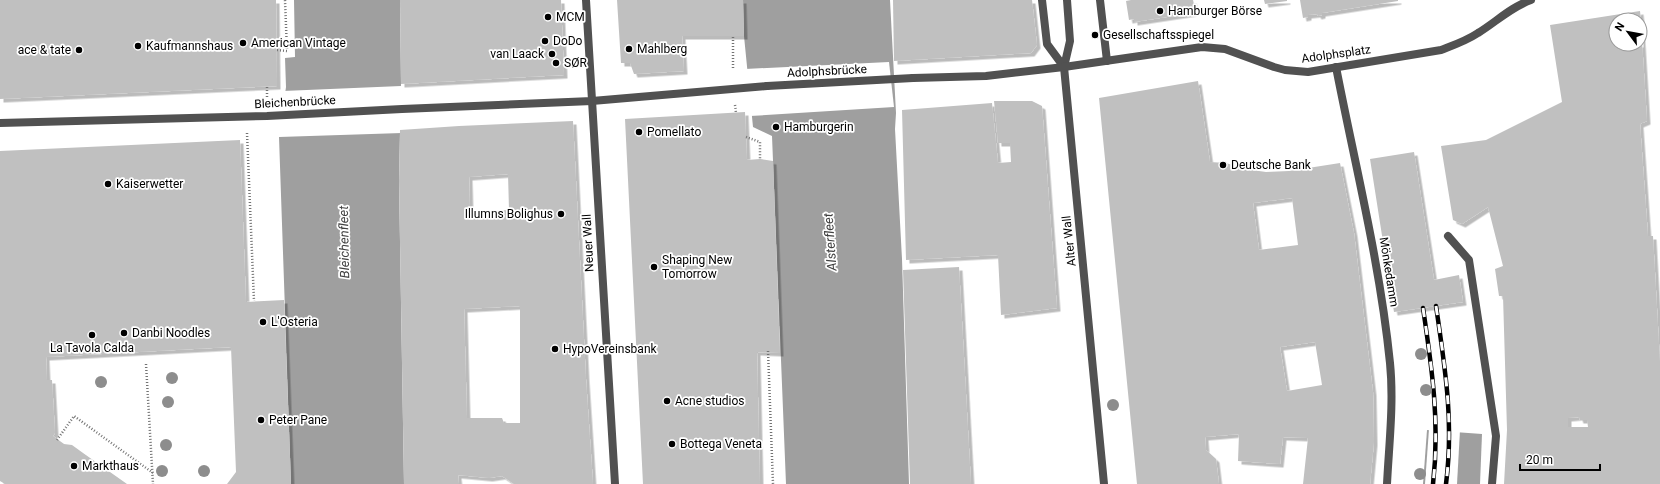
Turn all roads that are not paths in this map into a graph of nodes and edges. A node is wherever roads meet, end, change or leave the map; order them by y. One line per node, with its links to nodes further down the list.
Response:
1 (586, 0): 9 (street, Neuer Wall)
2 (1042, 0): 7 (street)
3 (1067, 0): 7 (street)
4 (1100, 0): 6 (street)
5 (1531, 0): 8 (street, Adolphsplatz)
6 (1107, 61): 7 (street, Adolphsplatz); 8 (street, Adolphsplatz)
7 (1064, 67): 9 (street, Adolphsbrücke, bridge); 13 (street, Alter Wall)
8 (1336, 67): 14 (street, Mönkedamm)
9 (592, 101): 10 (street, Bleichenbrücke); 12 (street, Neuer Wall)
10 (0, 123)
11 (1448, 236): 15 (street)
12 (615, 484)
13 (1104, 484)
14 (1387, 484)
15 (1492, 484)

